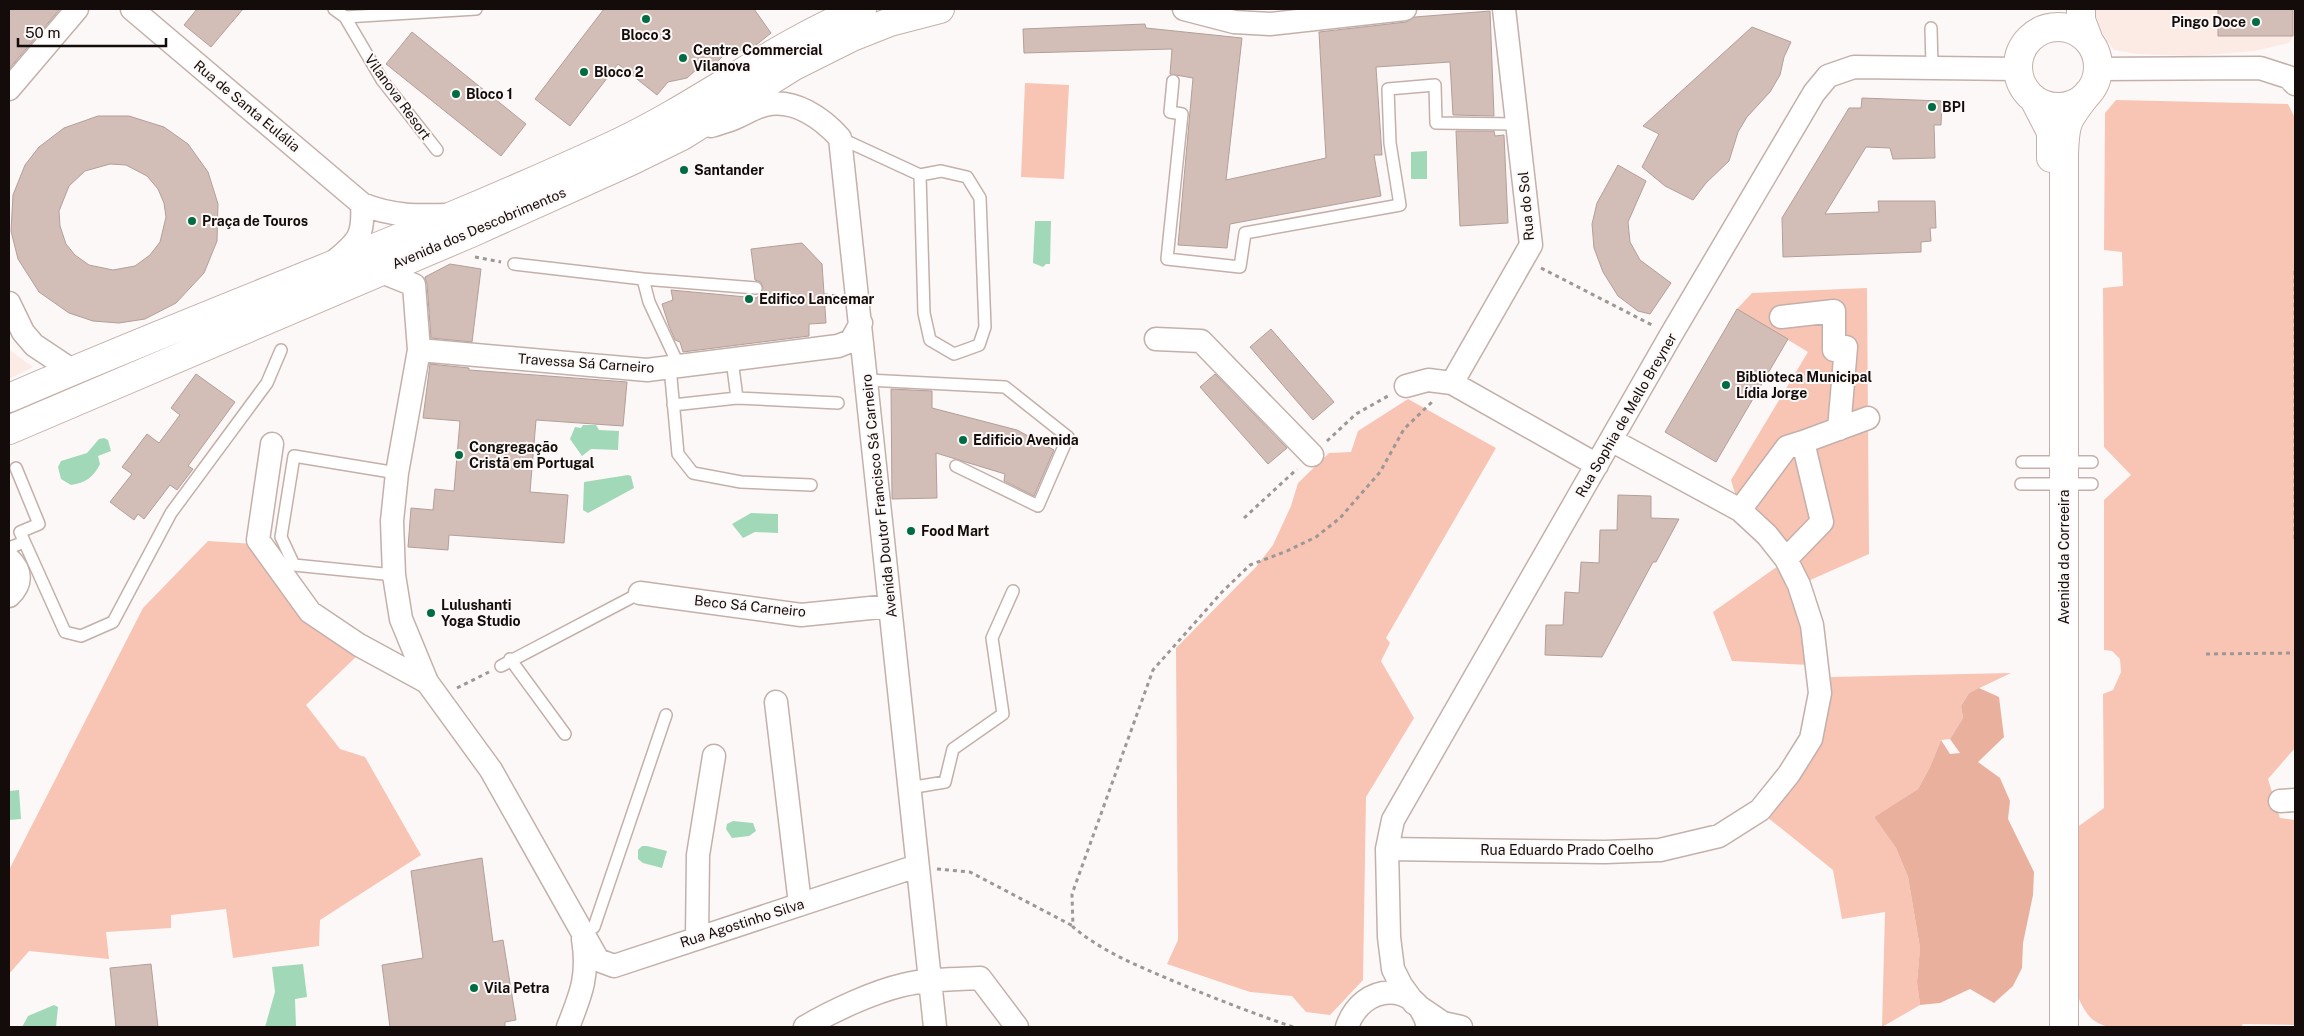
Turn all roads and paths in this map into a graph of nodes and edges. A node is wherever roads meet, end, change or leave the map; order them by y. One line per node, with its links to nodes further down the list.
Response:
1 (77, 9): 21 (street)
2 (132, 9): 28 (street, Rua de Santa Eulália)
3 (334, 9): 12 (lane, Vilanova Resort)
4 (476, 9): 12 (lane)
5 (862, 9): 29 (main road, Avenida dos Descobrimentos)
6 (940, 9): 24 (main road, Avenida dos Descobrimentos)
7 (1184, 9): 8 (street)
8 (1405, 9)
9 (1504, 9): 23 (street, Rua do Sol)
10 (2035, 9): 14 (main road)
11 (2081, 9): 15 (main road)
12 (344, 18): 26 (lane, Vilanova Resort)
13 (1930, 28): 16 (lane)
14 (2028, 39): 15 (main road); 17 (main road)
15 (2089, 41): 20 (main road)
16 (1932, 67): 17 (street, Rua Sophia de Mello Breyner); 40 (street, Rua Sophia de Mello Breyner)
17 (2017, 70): 22 (main road)
18 (2293, 75): 20 (street)
19 (1173, 81): 23 (lane)
20 (2093, 81): 22 (main road); 67 (main road, Avenida da Correeira)
21 (9, 89)
22 (2036, 101): 67 (main road, Avenida da Correeira)
23 (1518, 124): 48 (street, Rua do Sol)
24 (682, 136): 25 (street); 33 (main road, Avenida dos Descobrimentos)
25 (840, 138): 27 (lane); 39 (street, Avenida Doutor Francisco Sá Carneiro)
26 (436, 150)
27 (920, 175): 27 (lane)
28 (362, 204): 29 (street, Rua de Santa Eulália); 31 (street)
29 (459, 214): 31 (main road, Avenida dos Descobrimentos)
30 (514, 264): 35 (lane)
31 (328, 266): 46 (main road, Avenida dos Descobrimentos)
32 (1536, 266): 40 (path)
33 (379, 271): 43 (street); 56 (main road, Avenida dos Descobrimentos)
34 (2295, 271): 72 (path)
35 (643, 279): 36 (lane); 45 (lane)
36 (756, 288)
37 (9, 304): 46 (street)
38 (1781, 317): 55 (street)
39 (860, 323): 44 (street, Travessa Sá Carneiro); 47 (street, Avenida Doutor Francisco Sá Carneiro)
40 (1671, 334): 57 (street, Rua Sophia de Mello Breyner)
41 (1156, 339): 60 (street)
42 (281, 350): 73 (lane)
43 (419, 350): 45 (street, Travessa Sá Carneiro); 66 (street)
44 (732, 360): 45 (street, Travessa Sá Carneiro); 51 (lane)
45 (674, 367): 53 (lane)
46 (73, 371): 50 (main road, Avenida dos Descobrimentos)
47 (866, 380): 63 (lane); 81 (street, Avenida Doutor Francisco Sá Carneiro)
48 (1452, 383): 49 (street); 64 (street); 94 (path)
49 (1406, 386)
50 (9, 398)
51 (737, 398): 52 (lane); 53 (lane)
52 (838, 403)
53 (673, 405): 70 (lane)
54 (1868, 418): 55 (street)
55 (1840, 429): 58 (street)
56 (9, 430)
57 (1611, 440): 64 (street, Rua Sophia de Mello Breyner); 71 (street, Rua Eduardo Prado Coelho)
58 (1803, 442): 71 (street); 76 (street)
59 (272, 444): 85 (street)
60 (1312, 455)
61 (2022, 462): 67 (lane)
62 (2092, 462): 67 (lane)
63 (956, 466)
64 (1598, 466): 91 (street, Rua Sophia de Mello Breyner)
65 (16, 468): 73 (lane)
66 (397, 473): 77 (street); 77 (lane)
67 (2057, 473): 68 (lane); 69 (lane); 109 (main road, Avenida da Correeira); 110 (main road, Avenida da Correeira)
68 (2021, 484)
69 (2092, 484)
70 (811, 485)
71 (1740, 510): 76 (street, Rua Eduardo Prado Coelho)
72 (2295, 541)
73 (24, 542): 74 (lane)
74 (9, 548)
75 (9, 559): 80 (street)
76 (1786, 560): 91 (street, Rua Eduardo Prado Coelho)
77 (394, 575): 85 (street)
78 (1013, 591): 90 (lane)
79 (640, 593): 81 (street, Beco Sá Carneiro); 84 (lane)
80 (9, 596)
81 (890, 606): 90 (street, Avenida Doutor Francisco Sá Carneiro)
82 (2295, 653): 83 (path)
83 (2206, 654)
84 (506, 662): 85 (path); 88 (lane)
85 (433, 690): 95 (street, Rua Agostinho Silva)
86 (776, 702): 93 (street)
87 (666, 715): 95 (lane)
88 (564, 734)
89 (714, 756): 97 (street)
90 (909, 788): 92 (street, Avenida Doutor Francisco Sá Carneiro)
91 (1387, 849): 96 (street, Rua Sophia de Mello Breyner)
92 (917, 866): 93 (street, Rua Agostinho Silva); 94 (path); 98 (street, Avenida Doutor Francisco Sá Carneiro)
93 (800, 904): 97 (street, Rua Agostinho Silva)
94 (1073, 926): 105 (path)
95 (582, 933): 97 (street, Rua Agostinho Silva); 101 (street)
96 (1389, 937): 99 (street, Rua Sophia de Mello Breyner); 100 (street, Rua Sophia de Mello Breyner)
97 (697, 938)
98 (930, 980): 102 (street); 103 (street, Avenida Doutor Francisco Sá Carneiro); 104 (street)
99 (1416, 1004): 100 (street); 107 (street, Rua Sophia de Mello Breyner); 108 (street)
100 (1354, 1013): 106 (street)
101 (568, 1027)
102 (805, 1027)
103 (936, 1027)
104 (1018, 1027)
105 (1293, 1027)
106 (1331, 1027)
107 (1428, 1027)
108 (1461, 1027)
109 (2051, 1027)
110 (2064, 1027)

